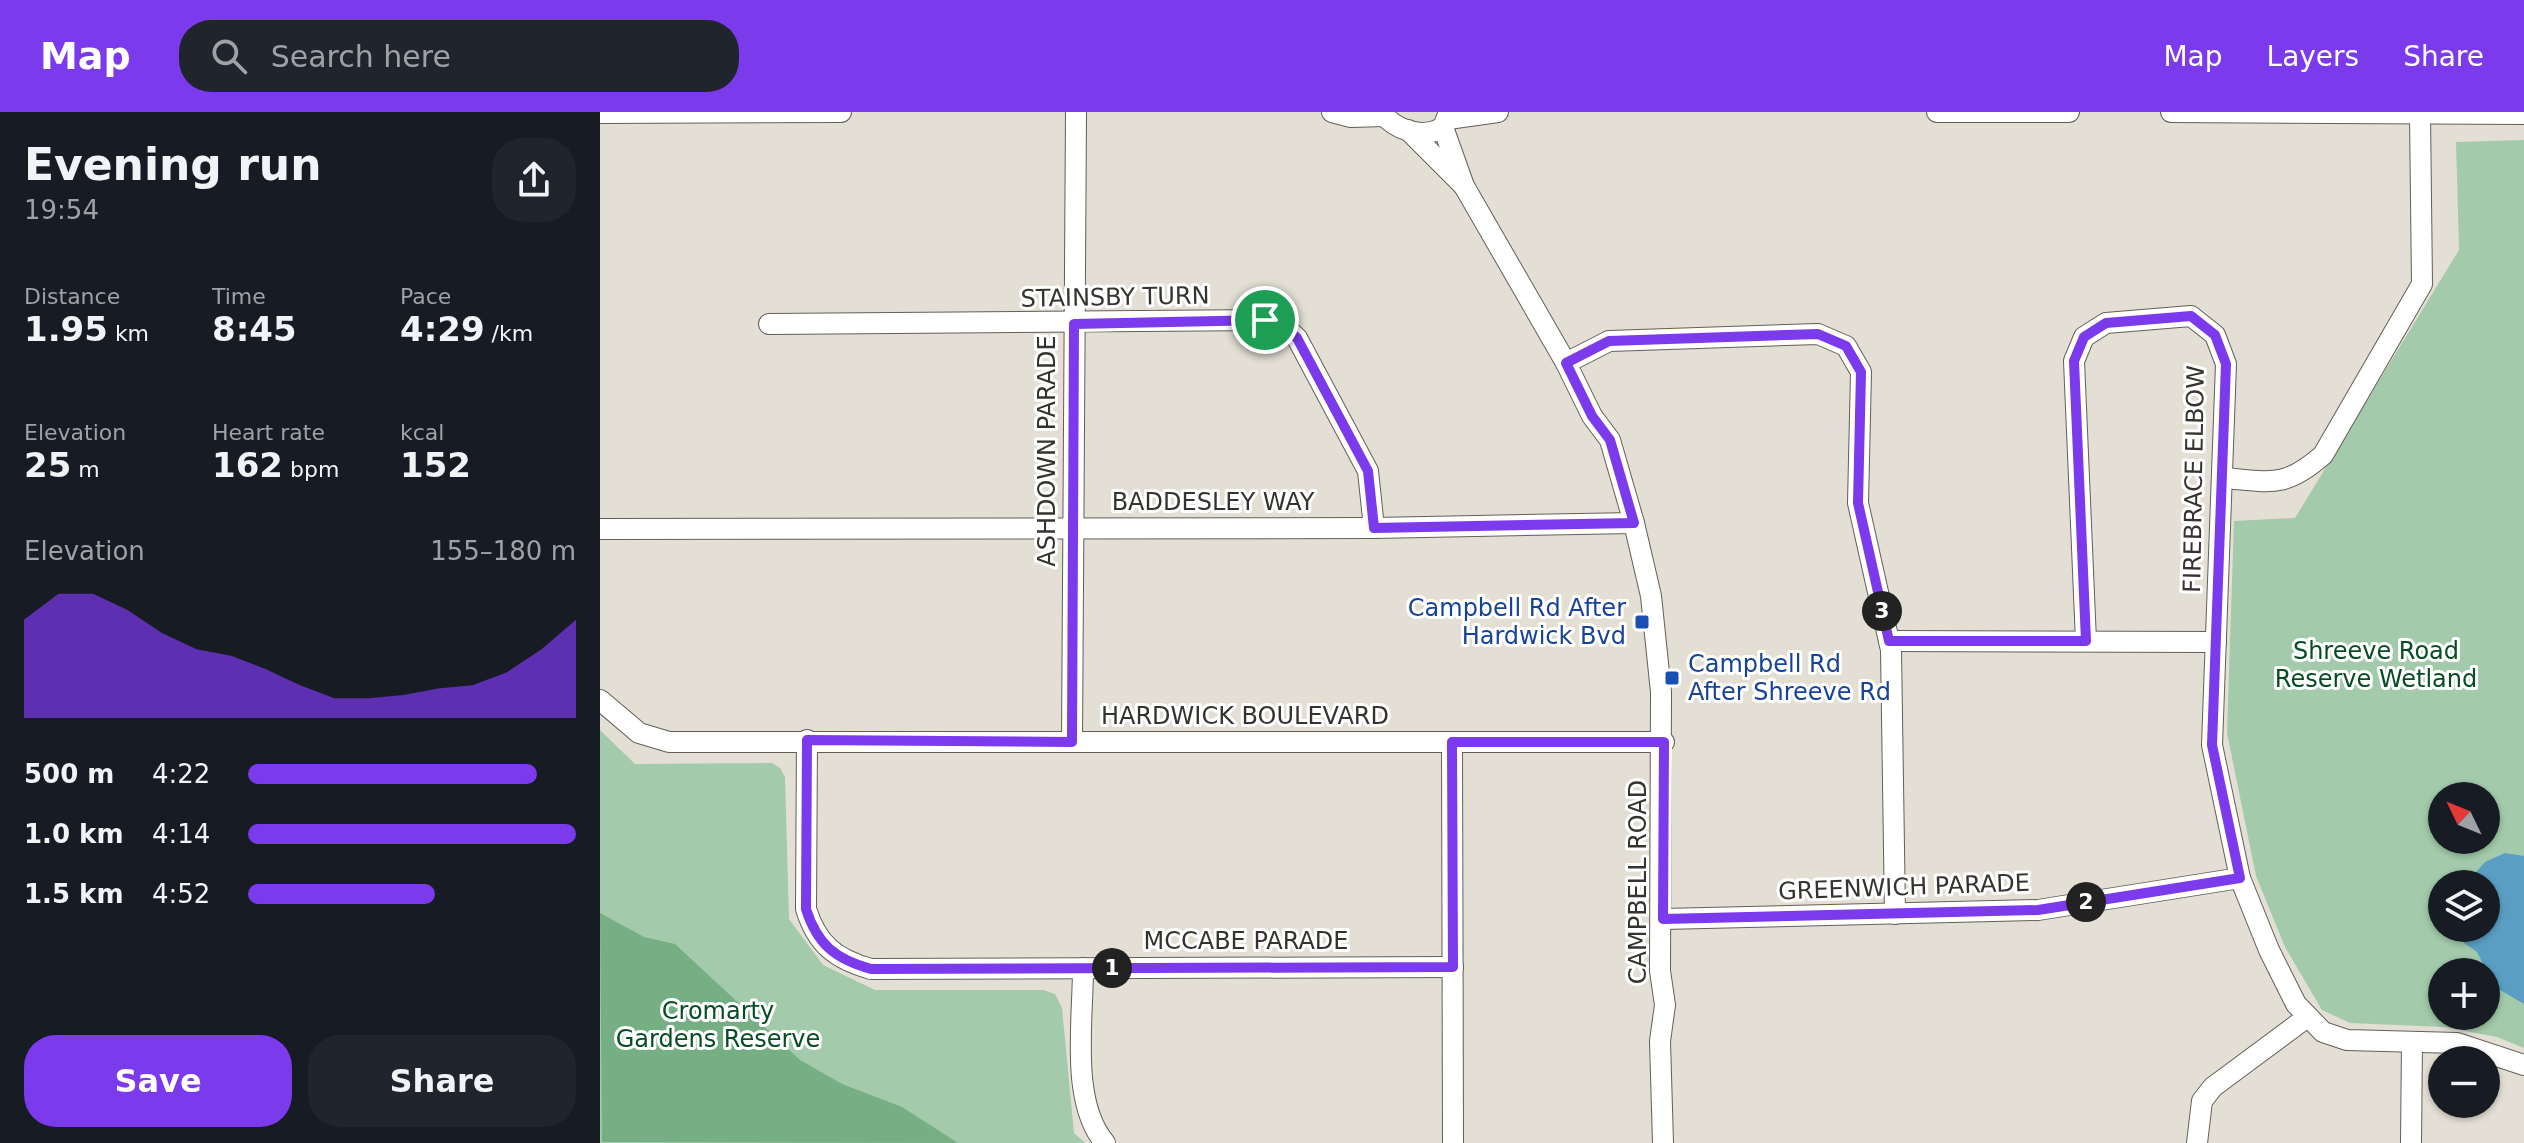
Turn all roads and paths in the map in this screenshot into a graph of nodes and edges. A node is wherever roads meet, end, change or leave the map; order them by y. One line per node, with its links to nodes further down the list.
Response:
1 (841, 112): 10 (street)
2 (1076, 112): 18 (street, ASHDOWN PARADE)
3 (1332, 112): 11 (street)
4 (1498, 112): 14 (street)
5 (1937, 112): 6 (street)
6 (2025, 112): 7 (street)
7 (2056, 112): 8 (street)
8 (2069, 112)
9 (2171, 112): 12 (street)
10 (600, 113)
11 (1382, 114): 15 (street, CAMPBELL ROAD)
12 (2420, 114): 13 (street); 20 (street)
13 (2524, 114)
14 (1447, 119): 15 (street); 16 (street, CAMPBELL ROAD)
15 (1408, 130): 16 (street, CAMPBELL ROAD)
16 (1464, 186): 19 (street, CAMPBELL ROAD)
17 (769, 324): 18 (street, STAINSBY TURN)
18 (1074, 324): 22 (street, ASHDOWN PARADE); 23 (street, STAINSBY TURN)
19 (1566, 363): 21 (street, CAMPBELL ROAD); 25 (street)
20 (2224, 478): 26 (street, FIREBRACE ELBOW); 27 (street, FIREBRACE ELBOW)
21 (1634, 523): 23 (street, BADDESLEY WAY); 32 (street, CAMPBELL ROAD)
22 (1073, 528): 23 (street, BADDESLEY WAY); 24 (street, BADDESLEY WAY); 30 (street, ASHDOWN PARADE)
23 (1374, 528)
24 (600, 529)
25 (1889, 641): 26 (street); 34 (street)
26 (2086, 641): 27 (street)
27 (2216, 642): 33 (street, FIREBRACE ELBOW)
28 (600, 700): 29 (street, HARDWICK BOULEVARD)
29 (807, 740): 30 (street, HARDWICK BOULEVARD); 37 (street, MCCABE PARADE)
30 (1072, 742): 31 (street, HARDWICK BOULEVARD)
31 (1452, 742): 32 (street, HARDWICK BOULEVARD); 36 (street)
32 (1664, 742): 35 (street, CAMPBELL ROAD)
33 (2240, 878): 34 (street, GREENWICH PARADE); 38 (street, FIREBRACE ELBOW)
34 (1895, 914): 35 (street, GREENWICH PARADE)
35 (1663, 919): 43 (street, CAMPBELL ROAD)
36 (1453, 967): 37 (street, MCCABE PARADE); 42 (street)
37 (1083, 968): 41 (street)
38 (2306, 1018): 39 (street); 44 (street)
39 (2412, 1042): 40 (street); 45 (street)
40 (2524, 1065)
41 (1105, 1143)
42 (1453, 1143)
43 (1663, 1143)
44 (2197, 1143)
45 (2411, 1143)

